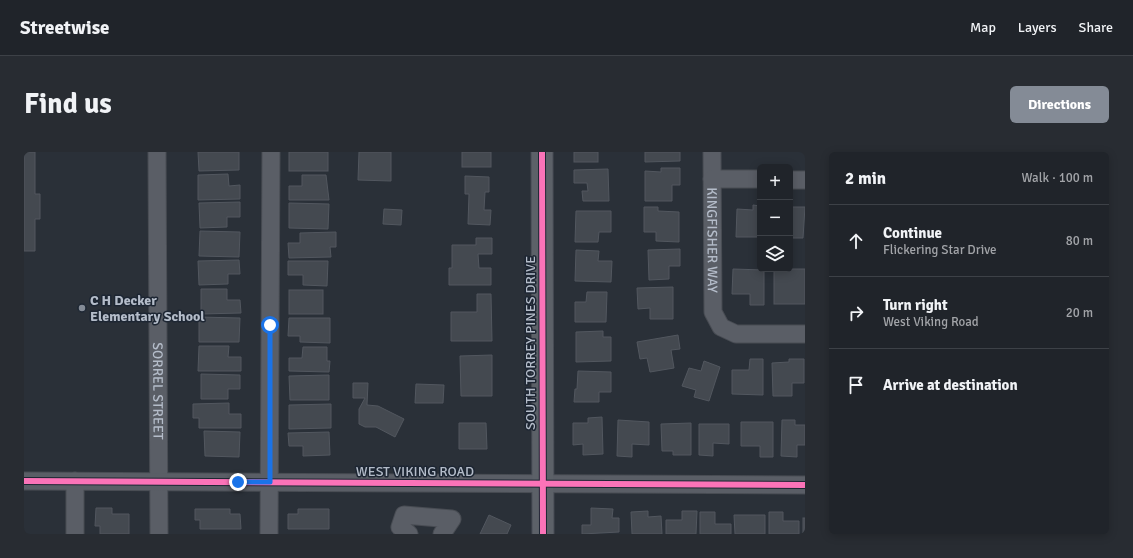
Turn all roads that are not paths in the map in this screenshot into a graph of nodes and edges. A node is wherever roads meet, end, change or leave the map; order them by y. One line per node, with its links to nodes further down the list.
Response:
1 (157, 152): 12 (street, SORREL STREET)
2 (271, 152): 13 (street)
3 (542, 152): 14 (main road, SOUTH TORREY PINES DRIVE)
4 (712, 152): 5 (street, KINGFISHER WAY)
5 (712, 179): 6 (street); 9 (street, KINGFISHER WAY)
6 (757, 179)
7 (793, 180): 8 (street)
8 (805, 180)
9 (805, 334)
10 (24, 481): 11 (street, WEST VIKING ROAD)
11 (75, 481): 12 (street, WEST VIKING ROAD); 16 (street)
12 (158, 481): 13 (street, WEST VIKING ROAD); 17 (street, SORREL STREET)
13 (270, 482): 14 (street, WEST VIKING ROAD); 18 (street)
14 (543, 483): 15 (street, WEST VIKING ROAD); 21 (main road, SOUTH TORREY PINES DRIVE)
15 (805, 485)
16 (75, 534)
17 (158, 534)
18 (269, 534)
19 (409, 534): 20 (street)
20 (442, 534)
21 (543, 534)

